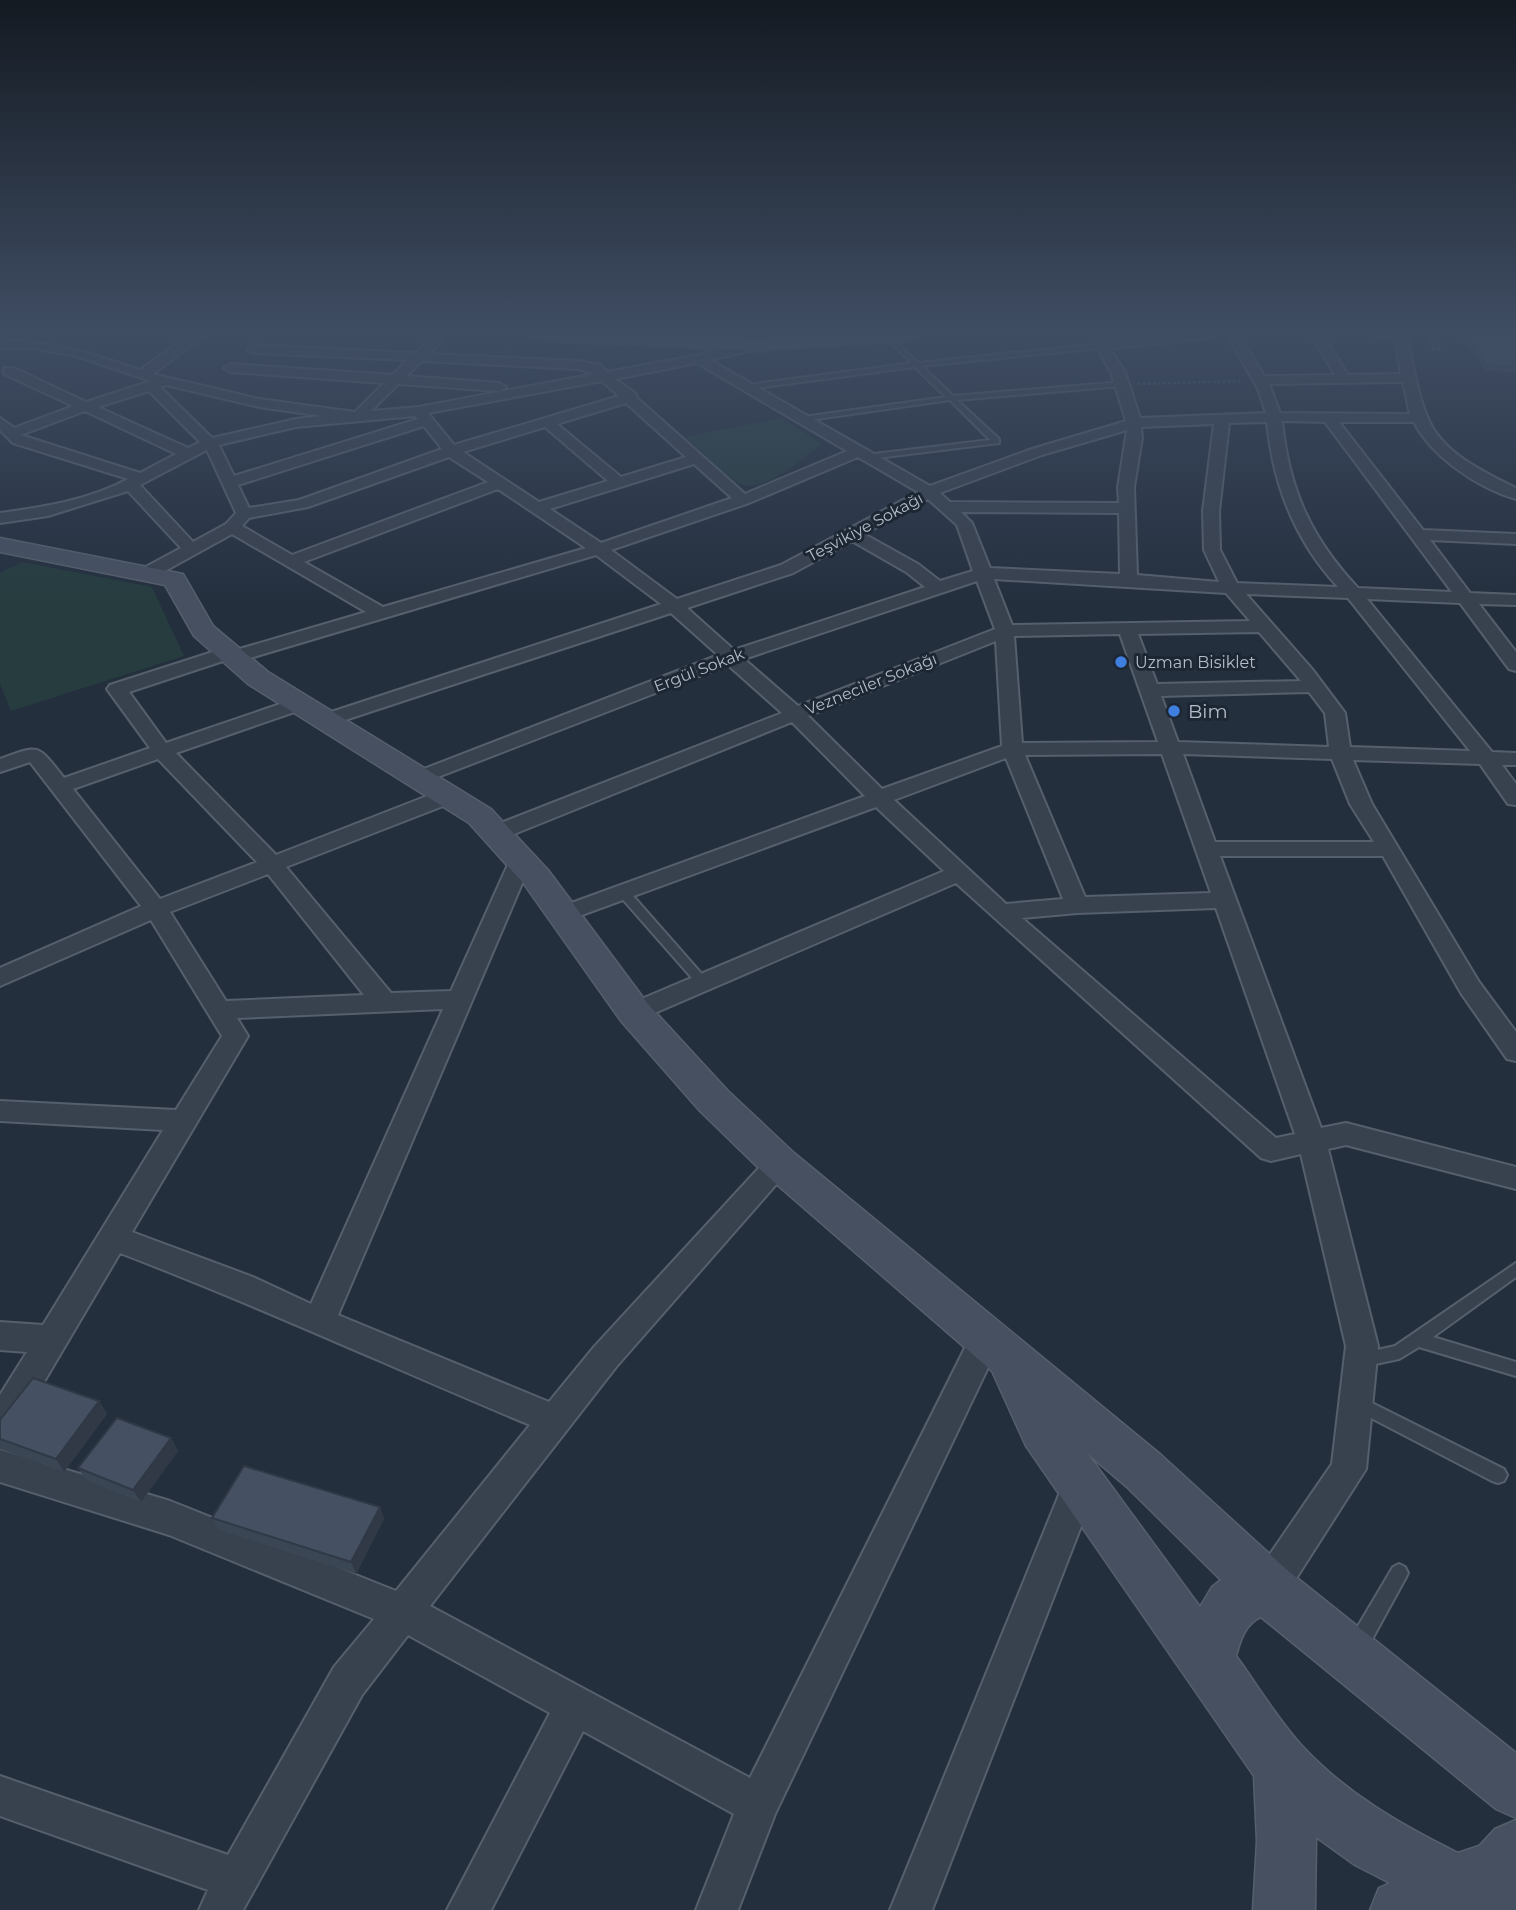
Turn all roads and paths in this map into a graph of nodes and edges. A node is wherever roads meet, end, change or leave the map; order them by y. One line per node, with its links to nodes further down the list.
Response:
1 (1, 423): 18 (street)
2 (49, 423): 18 (street)
3 (120, 423): 22 (street)
4 (189, 423): 19 (street)
5 (295, 423): 19 (street)
6 (401, 423): 27 (street)
7 (428, 423): 21 (street)
8 (543, 423): 21 (street)
9 (548, 423): 26 (street)
10 (659, 423): 24 (street)
11 (810, 423): 23 (street)
12 (977, 423): 23 (lane)
13 (1133, 423): 29 (street, Teşvikiye Sokağı); 34 (street)
14 (1222, 423): 48 (street)
15 (1274, 423): 49 (street)
16 (1333, 423): 38 (street)
17 (1422, 423): 30 (street)
18 (18, 437): 20 (street); 25 (street)
19 (209, 443): 22 (street); 27 (street)
20 (0, 448)
21 (451, 451): 28 (street); 36 (street)
22 (188, 454): 25 (street)
23 (864, 454): 29 (street); 31 (street)
24 (697, 458): 26 (street); 31 (street)
25 (135, 481): 35 (street); 41 (street)
26 (619, 482): 33 (street)
27 (229, 483): 36 (street)
28 (500, 483): 33 (street); 43 (street)
29 (929, 492): 32 (street); 37 (street, Teşvikiye Sokağı)
30 (1516, 494)
31 (743, 500): 42 (street)
32 (946, 507): 34 (street); 45 (street)
33 (538, 508): 42 (street)
34 (1126, 508): 46 (street)
35 (0, 519)
36 (238, 520): 41 (street); 43 (street)
37 (852, 534): 47 (street); 52 (street, Teşvikiye Sokağı)
38 (1418, 535): 39 (street); 50 (street)
39 (1516, 539)
40 (0, 544): 44 (street)
41 (191, 549): 44 (street)
42 (599, 549): 52 (street); 53 (street)
43 (290, 561): 53 (street)
44 (148, 573): 58 (street)
45 (983, 573): 46 (street); 47 (street, Ergül Sokak); 56 (street)
46 (1129, 580): 48 (street)
47 (939, 587): 59 (street, Ergül Sokak)
48 (1231, 589): 49 (street); 54 (street)
49 (1353, 593): 50 (street); 69 (street)
50 (1468, 599): 51 (street); 57 (street)
51 (1516, 600)
52 (674, 606): 59 (street); 63 (street, Teşvikiye Sokağı)
53 (380, 613): 58 (street)
54 (1264, 626): 55 (street, Vezneciler Sokağı); 61 (street)
55 (1127, 629): 56 (street, Vezneciler Sokağı); 62 (street)
56 (1005, 631): 64 (street, Vezneciler Sokağı); 66 (street)
57 (1509, 650): 60 (street)
58 (231, 655): 63 (street); 67 (street)
59 (731, 657): 64 (street); 72 (street, Ergül Sokak)
60 (1516, 666)
61 (1315, 686): 62 (street); 68 (street)
62 (1149, 690): 65 (street)
63 (313, 712): 67 (street, Teşvikiye Sokağı); 72 (street)
64 (795, 714): 75 (street); 77 (street, Vezneciler Sokağı)
65 (1172, 748): 66 (street); 68 (street); 78 (street)
66 (1012, 749): 75 (street); 85 (street)
67 (161, 750): 73 (street, Teşvikiye Sokağı); 81 (street)
68 (1340, 753): 69 (street); 79 (street)
69 (1486, 758): 70 (street); 76 (street)
70 (1516, 759)
71 (0, 766): 73 (street)
72 (418, 778): 74 (street)
73 (60, 786): 86 (street)
74 (448, 796): 77 (street); 81 (street)
75 (879, 798): 82 (street); 83 (street)
76 (1516, 799)
77 (496, 833): 80 (street)
78 (1208, 849): 79 (street); 84 (street)
79 (1390, 849): 95 (street)
80 (521, 860): 88 (street); 91 (street)
81 (272, 864): 86 (street); 92 (street)
82 (959, 873): 87 (street); 90 (street)
83 (623, 892): 88 (street); 90 (lane)
84 (1227, 900): 85 (street); 98 (street)
85 (1077, 905): 87 (street)
86 (156, 909): 89 (street); 93 (street)
87 (1000, 912): 98 (street)
88 (564, 914): 94 (street)
89 (0, 978)
90 (703, 983): 94 (street)
91 (460, 999): 92 (street); 103 (street)
92 (385, 1003): 93 (street)
93 (219, 1010): 97 (street)
94 (634, 1012): 99 (street)
95 (1516, 1052)
96 (0, 1111): 97 (street)
97 (184, 1121): 101 (street)
98 (1312, 1141): 100 (street); 108 (street)
99 (780, 1164): 107 (street); 111 (street)
100 (1516, 1178)
101 (113, 1238): 103 (street); 106 (street)
102 (1516, 1269): 105 (lane)
103 (319, 1322): 111 (street)
104 (0, 1336): 106 (street)
105 (1417, 1339): 108 (lane); 109 (lane)
106 (51, 1340): 112 (street)
107 (998, 1347): 115 (street); 117 (street); 125 (street)
108 (1361, 1360): 110 (street)
109 (1516, 1369)
110 (1356, 1402): 114 (lane); 117 (street)
111 (555, 1420): 118 (street)
112 (0, 1425)
113 (0, 1466): 118 (street)
114 (1498, 1475)
115 (1080, 1485): 120 (street); 132 (street)
116 (1399, 1573): 119 (lane)
117 (1268, 1589): 119 (street); 120 (street)
118 (403, 1612): 121 (street); 128 (street)
119 (1350, 1658): 123 (street)
120 (1207, 1662): 122 (street)
121 (575, 1705): 125 (street); 130 (street)
122 (1282, 1768): 127 (street); 133 (street)
123 (1516, 1789)
124 (0, 1796): 128 (street)
125 (758, 1805): 131 (street)
126 (1516, 1850): 127 (street)
127 (1456, 1884): 129 (street); 134 (street)
128 (229, 1895)
129 (1516, 1907)
130 (468, 1910)
131 (717, 1910)
132 (911, 1910)
133 (1284, 1910)
134 (1401, 1910)

